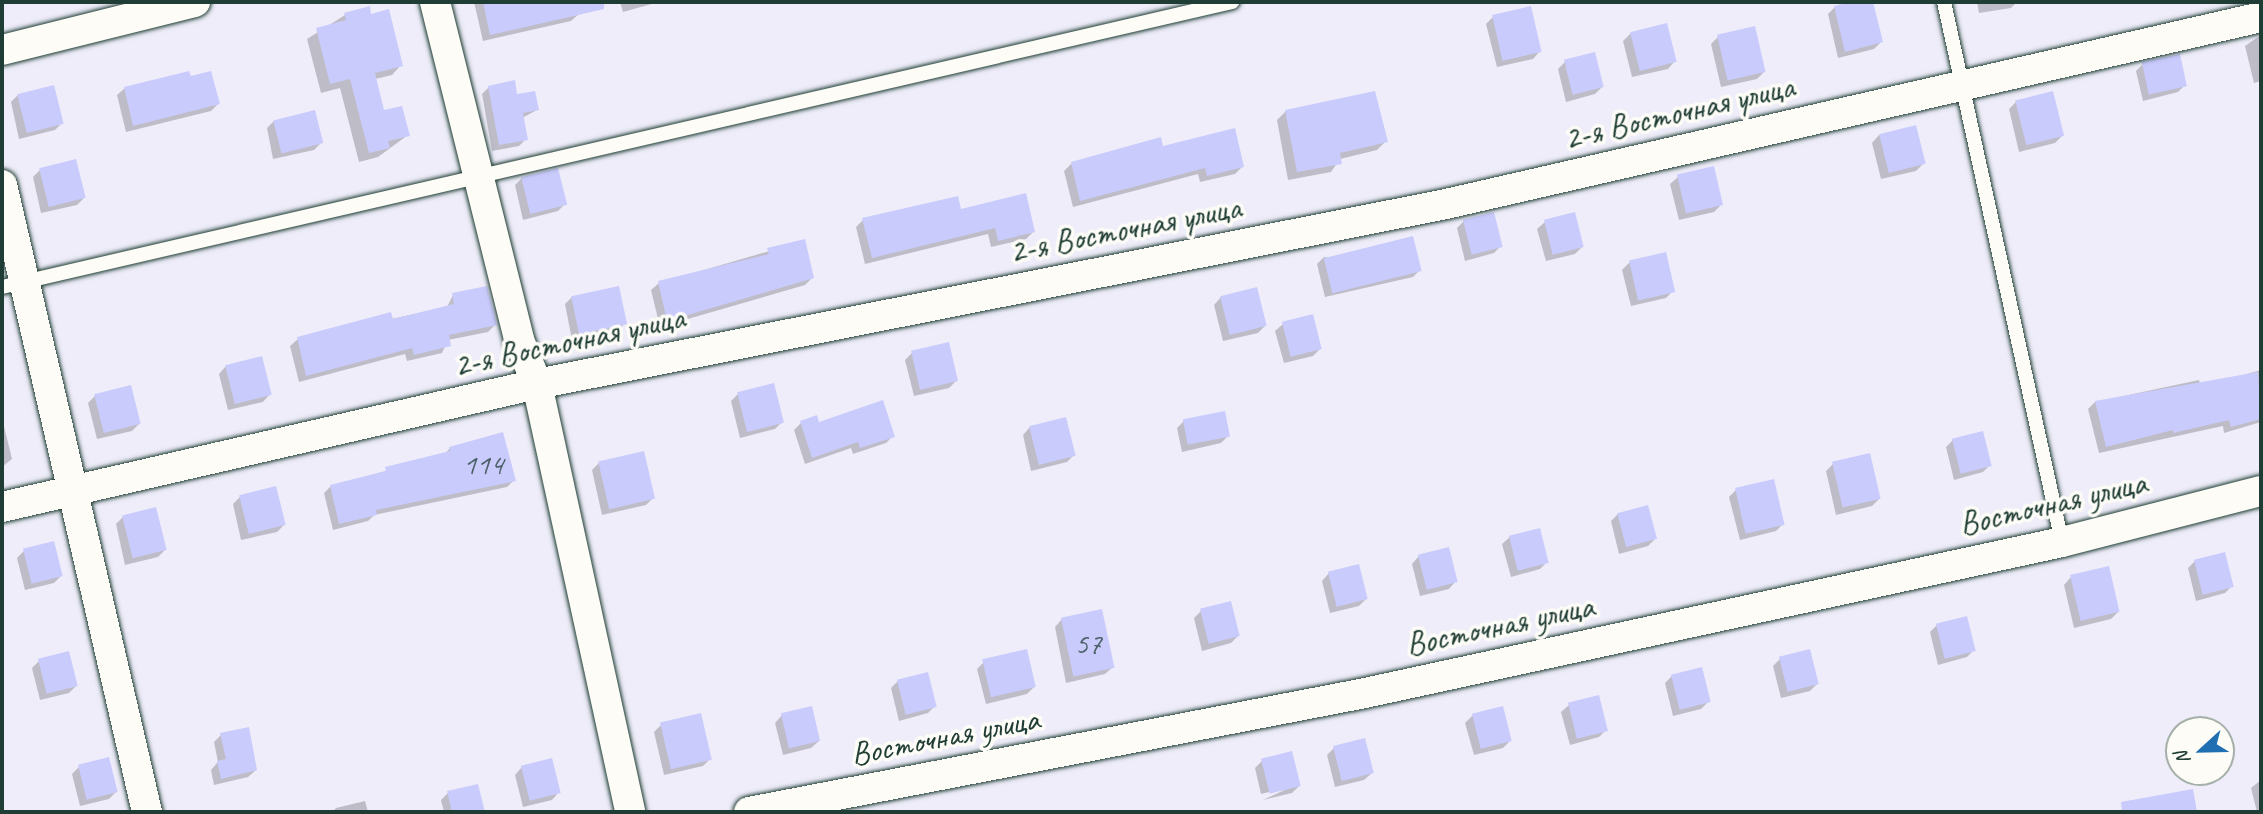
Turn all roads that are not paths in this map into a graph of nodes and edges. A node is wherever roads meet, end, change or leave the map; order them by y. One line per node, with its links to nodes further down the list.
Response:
1 (195, 2): 6 (street)
2 (435, 2): 8 (street)
3 (1232, 2): 8 (lane)
4 (1944, 2): 7 (lane)
5 (2261, 18): 7 (street, 2-я Восточная улица)
6 (2, 50)
7 (1962, 86): 11 (street, 2-я Восточная улица); 15 (lane)
8 (479, 179): 10 (lane); 11 (street)
9 (2, 185): 10 (street)
10 (13, 285): 12 (street)
11 (537, 384): 12 (street, 2-я Восточная улица); 17 (street)
12 (73, 489): 14 (street, 2-я Восточная улица); 16 (street)
13 (2261, 491): 15 (street, Восточная улица)
14 (2, 507)
15 (2062, 542): 18 (street, Восточная улица)
16 (146, 812)
17 (630, 812)
18 (749, 812)

